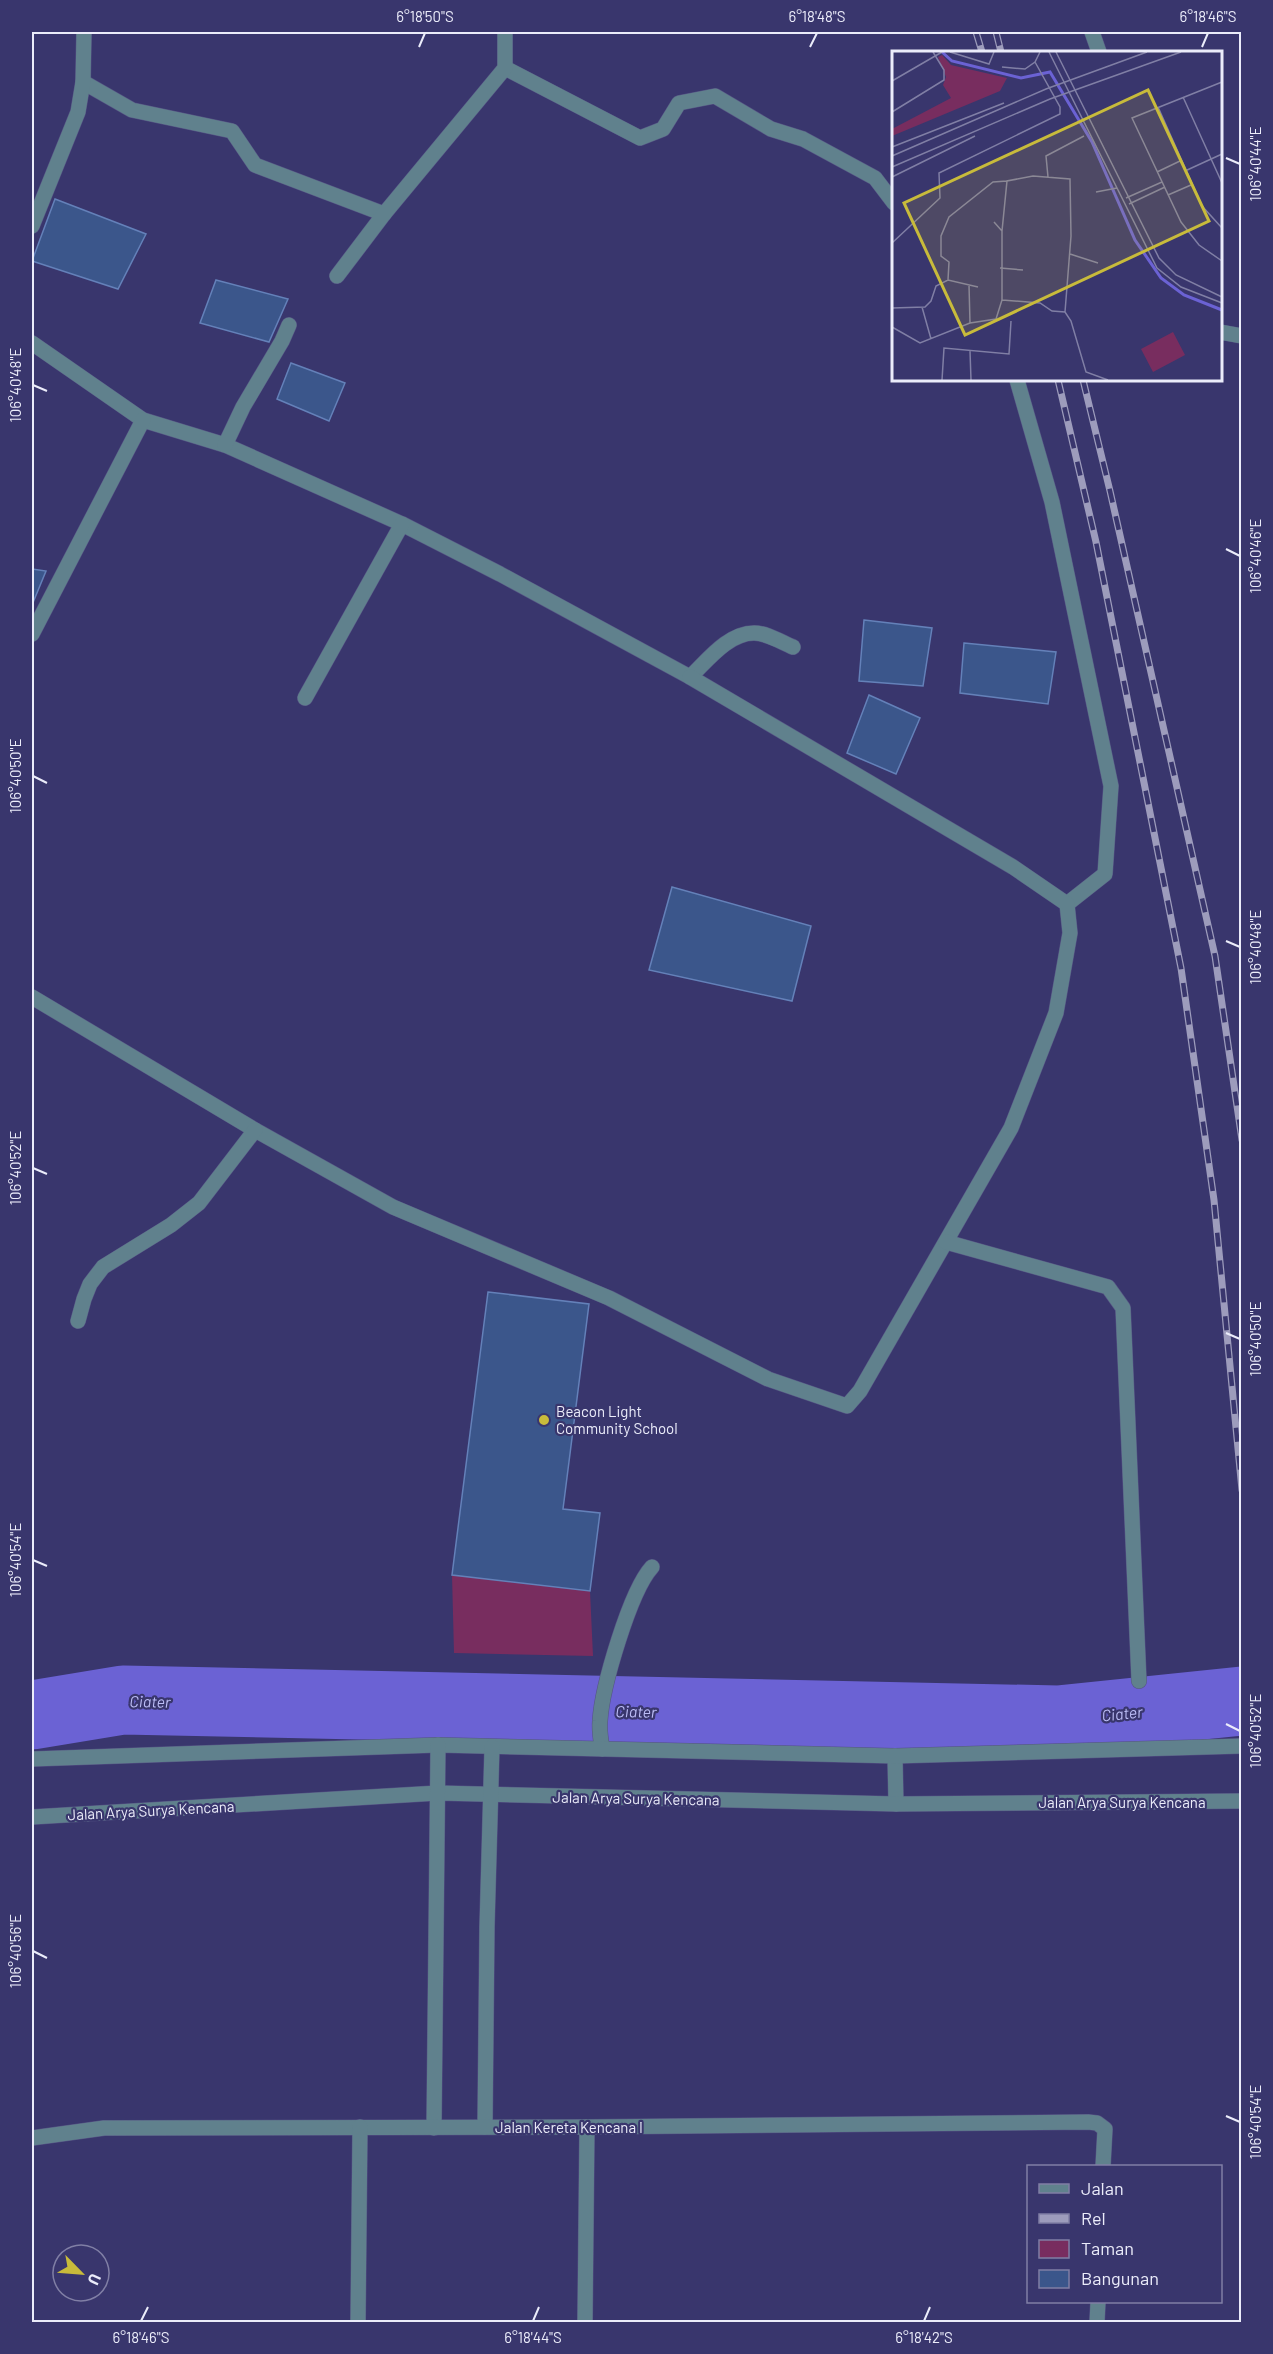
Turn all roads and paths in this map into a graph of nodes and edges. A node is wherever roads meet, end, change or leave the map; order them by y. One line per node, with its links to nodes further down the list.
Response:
1 (84, 32): 6 (street)
2 (505, 32): 5 (street)
3 (1092, 32): 4 (street)
4 (1099, 51)
5 (505, 68): 7 (street); 8 (street)
6 (83, 82): 8 (street); 9 (street)
7 (892, 200)
8 (384, 214): 10 (street)
9 (32, 226)
10 (337, 276)
11 (289, 326): 17 (street)
12 (1222, 332): 13 (street)
13 (1242, 336)
14 (32, 343): 16 (street)
15 (1017, 381): 23 (street)
16 (143, 420): 17 (street); 19 (street)
17 (225, 445): 18 (street)
18 (402, 524): 21 (street); 22 (street)
19 (32, 634)
20 (794, 647): 21 (street)
21 (690, 677): 23 (street)
22 (305, 698)
23 (1067, 904): 26 (street)
24 (32, 997): 25 (street)
25 (255, 1130): 26 (street); 27 (street)
26 (946, 1242): 29 (street)
27 (78, 1321)
28 (652, 1567): 33 (street)
29 (1139, 1681)
30 (438, 1745): 32 (street); 35 (street); 36 (street)
31 (1242, 1746): 34 (street)
32 (492, 1747): 33 (street); 37 (street)
33 (602, 1749): 34 (street)
34 (895, 1756): 39 (street)
35 (32, 1759)
36 (438, 1793): 37 (street, Jalan Arya Surya Kencana); 40 (street, Jalan Arya Surya Kencana); 44 (street)
37 (491, 1795): 39 (street, Jalan Arya Surya Kencana); 42 (street)
38 (1242, 1801): 39 (street, Jalan Arya Surya Kencana)
39 (896, 1804)
40 (32, 1817)
41 (360, 2127): 44 (street, Jalan Kereta Kencana I); 45 (street, Jalan Kereta Kencana I); 48 (street)
42 (485, 2127): 43 (street, Jalan Kereta Kencana I); 44 (street, Jalan Kereta Kencana I)
43 (587, 2127): 46 (street, Jalan Kereta Kencana I); 49 (street)
44 (434, 2128)
45 (32, 2138)
46 (1104, 2165)
47 (1098, 2303): 50 (street)
48 (358, 2322)
49 (585, 2322)
50 (1097, 2322)

